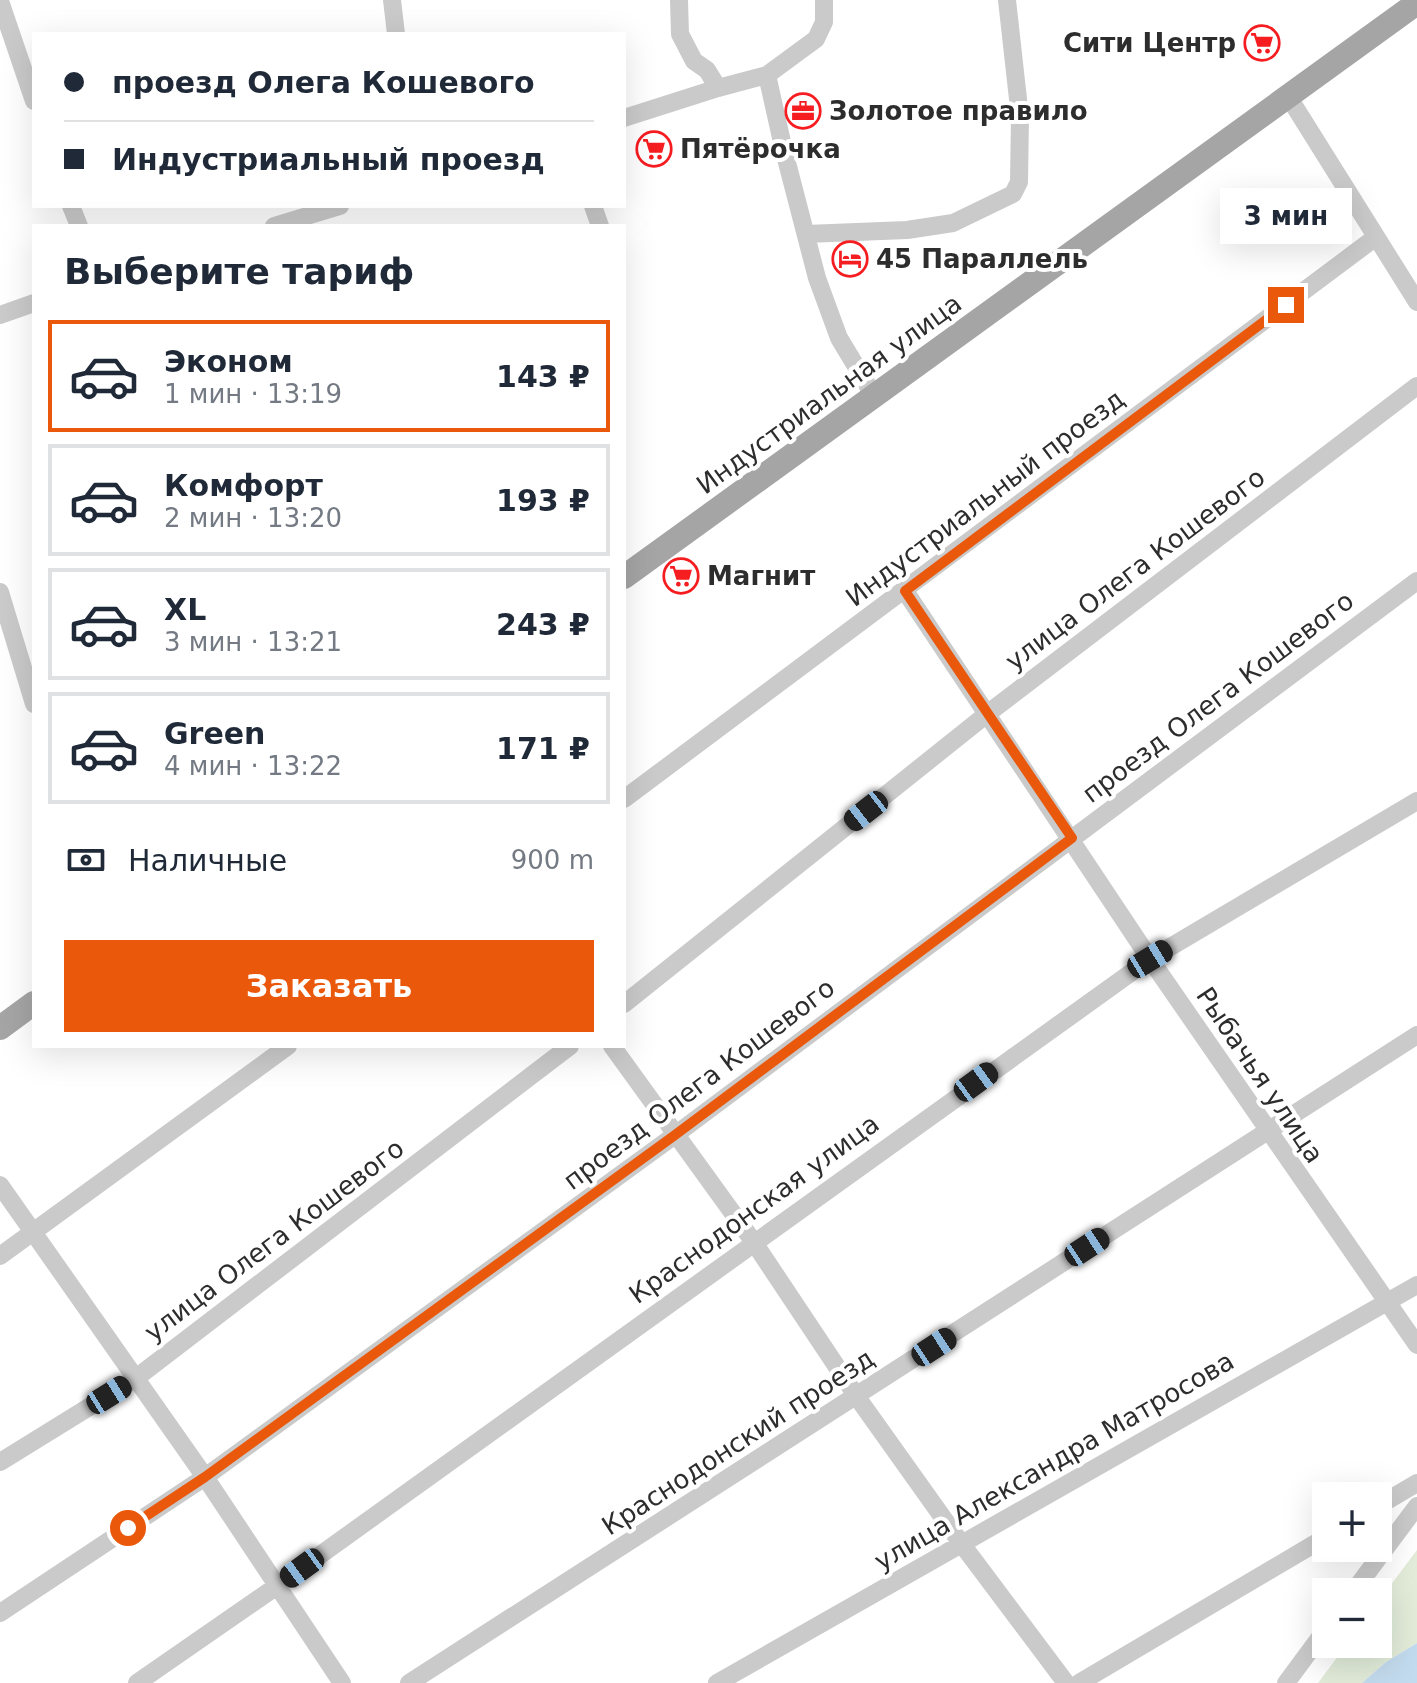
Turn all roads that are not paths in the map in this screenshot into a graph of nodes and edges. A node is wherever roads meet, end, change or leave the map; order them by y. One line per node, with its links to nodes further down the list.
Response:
1 (392, 0): 7 (street)
2 (679, 0): 9 (street)
3 (824, 0): 8 (street)
4 (1007, 0): 15 (street)
5 (0, 2): 10 (street)
6 (1417, 3): 11 (main road, Индустриальная улица)
7 (396, 32)
8 (767, 75): 9 (street); 15 (street)
9 (718, 88): 12 (street)
10 (32, 95)
11 (1288, 96): 16 (street); 21 (main road, Индустриальная улица)
12 (626, 117)
13 (333, 208): 14 (street)
14 (281, 224)
15 (806, 234): 21 (street)
16 (1376, 237): 17 (street); 24 (street, Индустриальный проезд)
17 (1417, 302)
18 (32, 304): 19 (street)
19 (0, 315)
20 (1417, 386): 27 (street, улица Олега Кошевого)
21 (874, 396): 22 (main road, Индустриальная улица)
22 (626, 576)
23 (1417, 581): 30 (street, проезд Олега Кошевого)
24 (905, 591): 27 (street, Рыбачья улица); 28 (street, Индустриальный проезд)
25 (0, 592): 26 (street)
26 (32, 697)
27 (987, 714): 30 (street, Рыбачья улица); 32 (street, улица Олега Кошевого)
28 (626, 798)
29 (1417, 801): 31 (street, Краснодонская улица)
30 (1072, 838): 31 (street, Рыбачья улица); 40 (street, проезд Олега Кошевого)
31 (1150, 959): 39 (street, Рыбачья улица); 43 (street, Краснодонская улица)
32 (626, 1002)
33 (32, 1004): 34 (main road)
34 (0, 1028)
35 (1417, 1035): 39 (street, Краснодонский проезд)
36 (285, 1048): 42 (street)
37 (567, 1048): 48 (street, улица Олега Кошевого)
38 (613, 1048): 40 (street)
39 (1266, 1130): 46 (street, Рыбачья улица); 49 (street, Краснодонский проезд)
40 (675, 1135): 43 (street); 51 (street, проезд Олега Кошевого)
41 (0, 1185): 42 (street)
42 (34, 1231): 44 (street); 48 (street)
43 (753, 1241): 49 (street); 58 (street, Краснодонская улица)
44 (0, 1256)
45 (1417, 1285): 46 (street, улица Александра Матросова)
46 (1386, 1303): 47 (street, Рыбачья улица); 55 (street, улица Александра Матросова)
47 (1417, 1345)
48 (136, 1378): 50 (street, улица Олега Кошевого); 51 (street)
49 (857, 1397): 55 (street); 63 (street, Краснодонский проезд)
50 (0, 1462)
51 (205, 1477): 58 (street); 59 (street, проезд Олега Кошевого)
52 (1417, 1483): 53 (street)
53 (1392, 1498)
54 (1417, 1506): 57 (street)
55 (961, 1543): 64 (street, улица Александра Матросова); 65 (street)
56 (1312, 1545): 66 (street)
57 (1363, 1578)
58 (277, 1586): 61 (street, Краснодонская улица); 62 (street)
59 (0, 1613)
60 (1312, 1648): 67 (street)
61 (137, 1683)
62 (342, 1683)
63 (409, 1683)
64 (717, 1683)
65 (1066, 1683)
66 (1079, 1683)
67 (1286, 1683)

